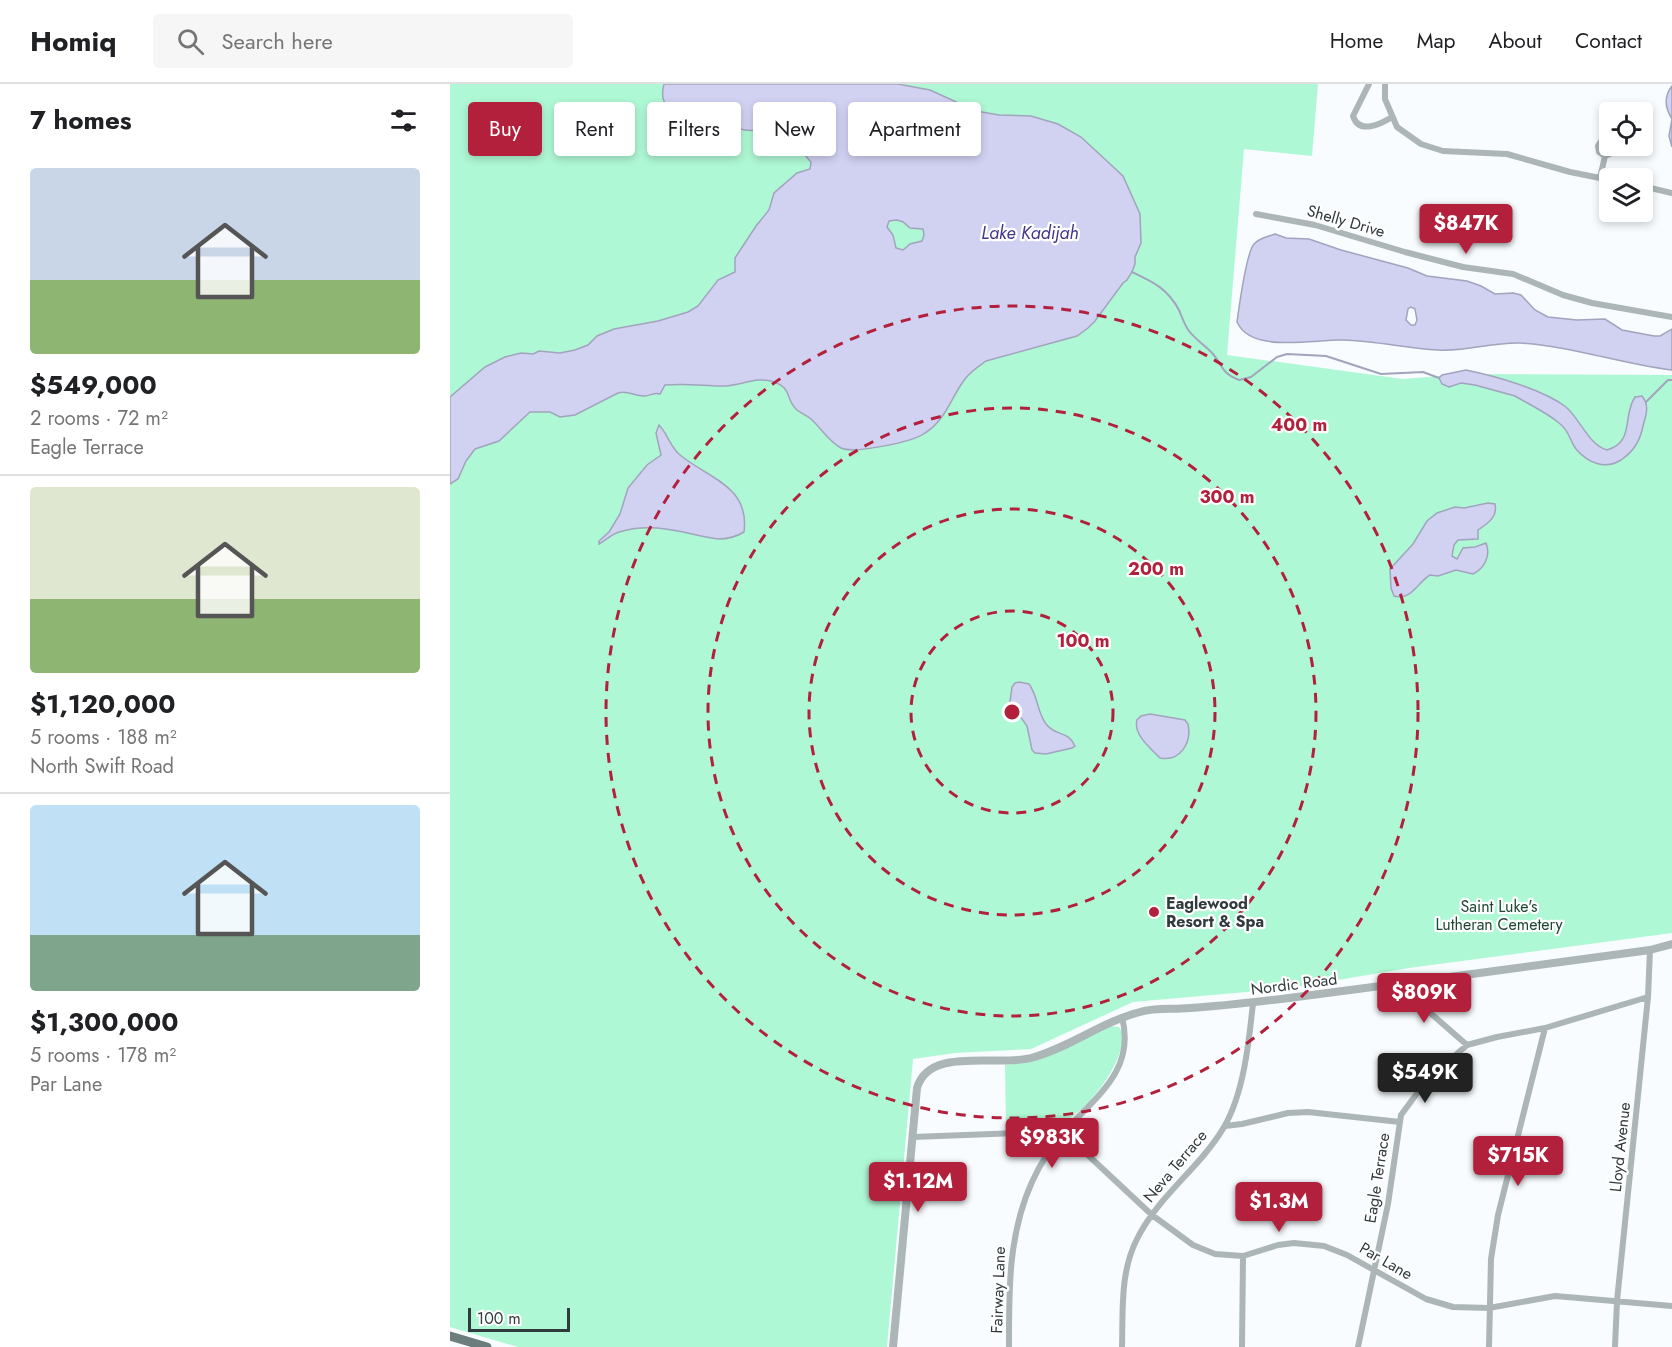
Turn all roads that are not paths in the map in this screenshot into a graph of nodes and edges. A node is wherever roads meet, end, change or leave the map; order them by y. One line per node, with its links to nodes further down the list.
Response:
1 (1369, 84): 3 (street)
2 (1385, 84): 3 (street)
3 (1392, 117): 6 (street)
4 (1605, 156): 5 (street)
5 (1602, 168)
6 (1599, 178)
7 (1653, 189): 8 (street)
8 (1672, 193)
9 (1256, 214): 10 (street, Shelly Drive)
10 (1672, 317)
11 (1672, 944): 12 (street, Nordic Road)
12 (1650, 950): 13 (street, Nordic Road); 14 (street, Lloyd Avenue)
13 (1405, 982): 15 (street, Nordic Road); 18 (street)
14 (1648, 997): 17 (street, Eagle Terrace); 26 (street, Lloyd Avenue)
15 (1253, 1003): 16 (street, Nordic Road); 20 (street, Neva Terrace)
16 (1122, 1017): 21 (street, Fairway Lane); 22 (street, Nordic Road)
17 (1545, 1028): 18 (street, Eagle Terrace); 28 (street)
18 (1467, 1045): 19 (street, Eagle Terrace)
19 (1400, 1122): 20 (street); 25 (street, Eagle Terrace)
20 (1225, 1125): 23 (street, Neva Terrace)
21 (1062, 1134): 22 (street); 23 (street, Par Lane); 32 (street, Fairway Lane)
22 (913, 1137): 31 (street)
23 (1152, 1215): 24 (street, Par Lane); 33 (street, Neva Terrace)
24 (1243, 1256): 25 (street, Par Lane); 34 (street)
25 (1373, 1270): 28 (street, Par Lane); 35 (street, Eagle Terrace)
26 (1617, 1301): 27 (street, Par Lane); 28 (street, Par Lane); 37 (street, Lloyd Avenue)
27 (1672, 1306)
28 (1489, 1308): 36 (street)
29 (450, 1336): 30 (main road)
30 (487, 1347)
31 (893, 1347)
32 (1009, 1347)
33 (1122, 1347)
34 (1242, 1347)
35 (1358, 1347)
36 (1489, 1347)
37 (1615, 1347)

